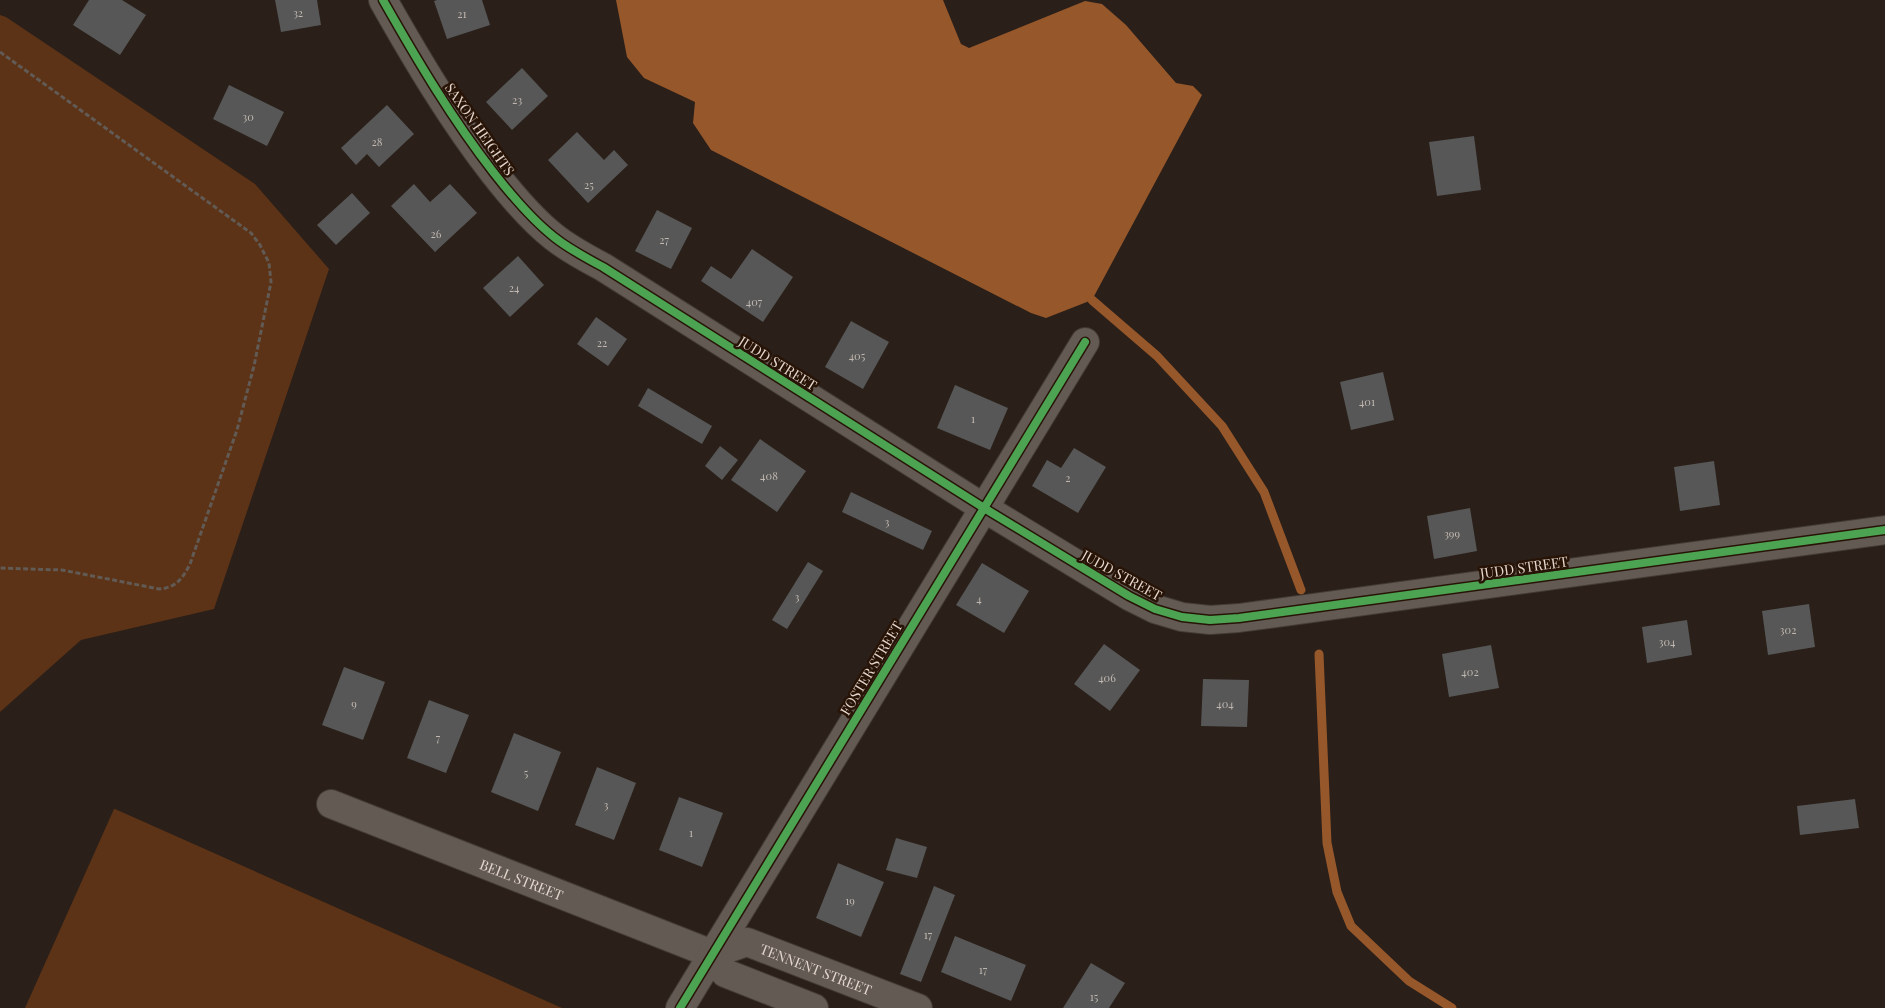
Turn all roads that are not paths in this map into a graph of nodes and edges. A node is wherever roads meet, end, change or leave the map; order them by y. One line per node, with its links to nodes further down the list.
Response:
1 (383, 0): 2 (street, SAXON HEIGHTS)
2 (578, 254): 4 (street, JUDD STREET)
3 (1085, 342): 4 (street, FOSTER STREET)
4 (984, 508): 5 (street, JUDD STREET); 7 (street, FOSTER STREET)
5 (1885, 530)
6 (331, 804): 7 (street, BELL STREET)
7 (712, 954): 8 (street, FOSTER STREET); 9 (street); 10 (street, TENNENT STREET)
8 (680, 1008)
9 (814, 1008)
10 (918, 1008)

